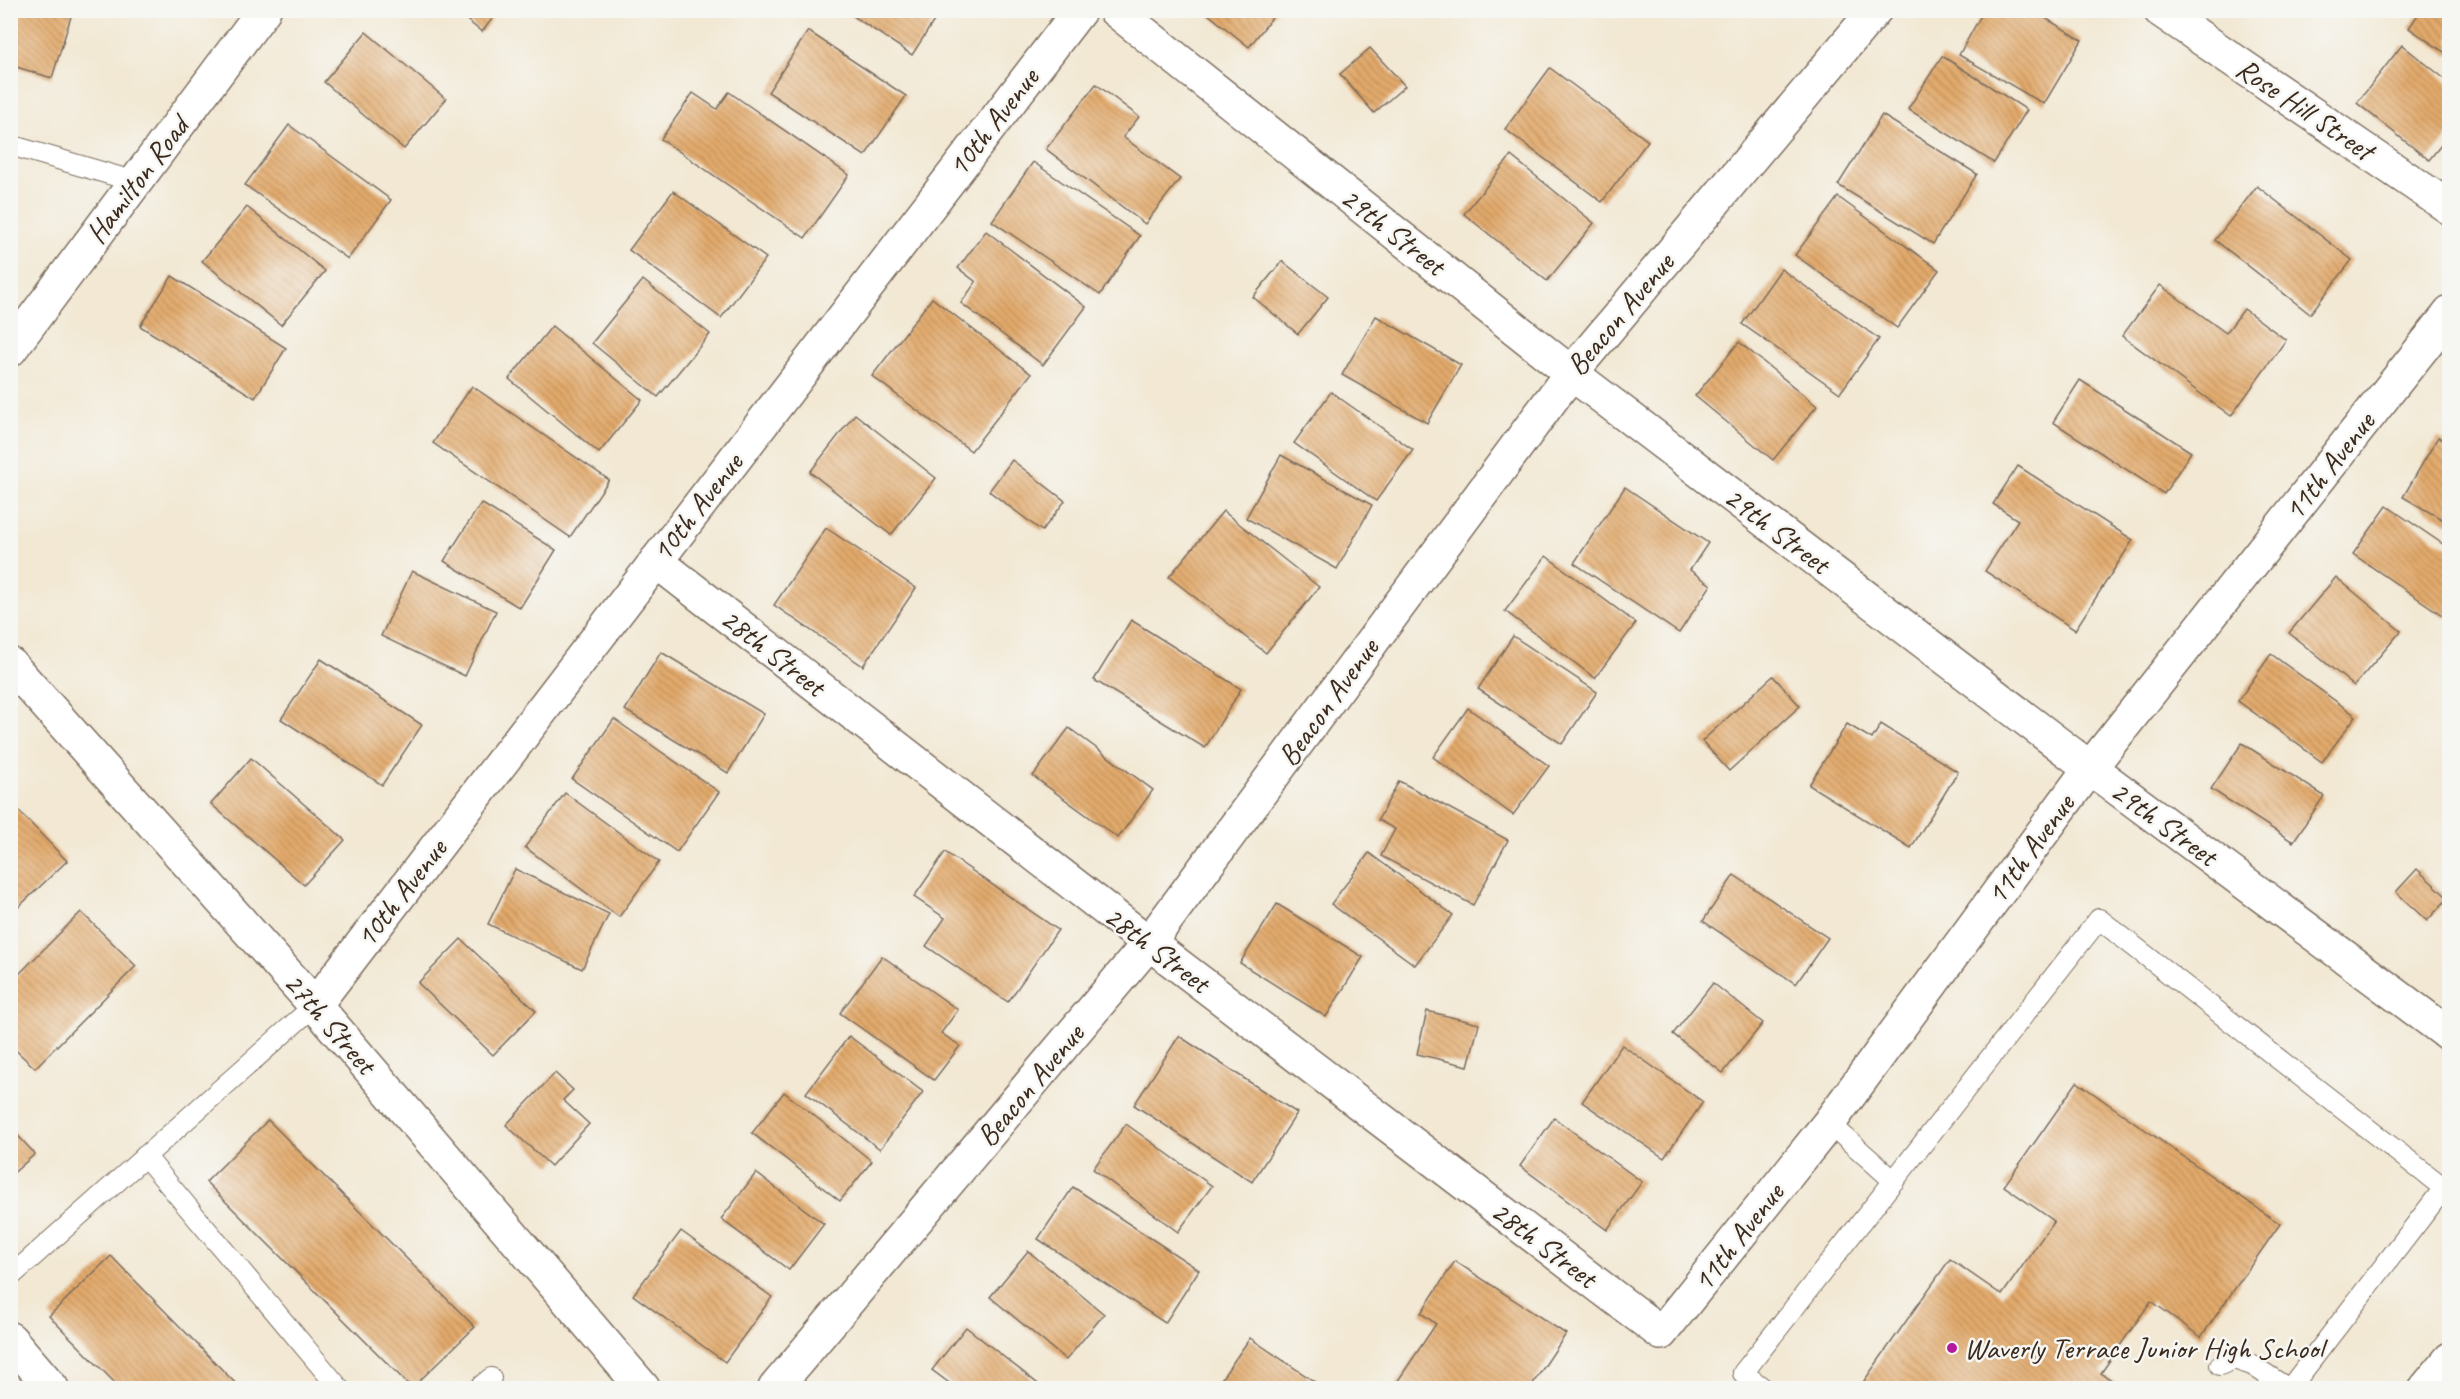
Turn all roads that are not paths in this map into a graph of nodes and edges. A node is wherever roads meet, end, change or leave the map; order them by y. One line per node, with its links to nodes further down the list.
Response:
1 (264, 10): 7 (street, Hamilton Road)
2 (1080, 10): 12 (street, 10th Avenue)
3 (1115, 10): 11 (street, 29th Street)
4 (1875, 10): 11 (street, Beacon Avenue)
5 (2160, 10): 8 (street, Rose Hill Street)
6 (10, 145): 7 (lane)
7 (136, 182): 10 (street, Hamilton Road)
8 (2450, 208)
9 (2450, 314): 14 (street, 11th Avenue)
10 (10, 350)
11 (1571, 373): 14 (street, 29th Street); 15 (street, Beacon Avenue)
12 (656, 561): 15 (street, 28th Street); 16 (street, 10th Avenue)
13 (10, 664): 16 (street, 27th Street)
14 (2090, 768): 17 (street, 29th Street); 18 (street, 11th Avenue)
15 (1149, 943): 22 (street, 28th Street); 29 (street, Beacon Avenue)
16 (315, 1005): 19 (lane); 28 (street, 27th Street)
17 (2450, 1035)
18 (1828, 1123): 20 (lane); 22 (street, 11th Avenue)
19 (145, 1156): 21 (lane); 27 (lane)
20 (1894, 1181): 30 (lane); 31 (lane)
21 (10, 1277)
22 (1661, 1333)
23 (10, 1339): 26 (street)
24 (2450, 1359): 32 (street)
25 (2220, 1365): 31 (lane)
26 (52, 1389)
27 (339, 1389)
28 (643, 1389)
29 (775, 1389)
30 (1763, 1389)
31 (2288, 1389)
32 (2427, 1389)

